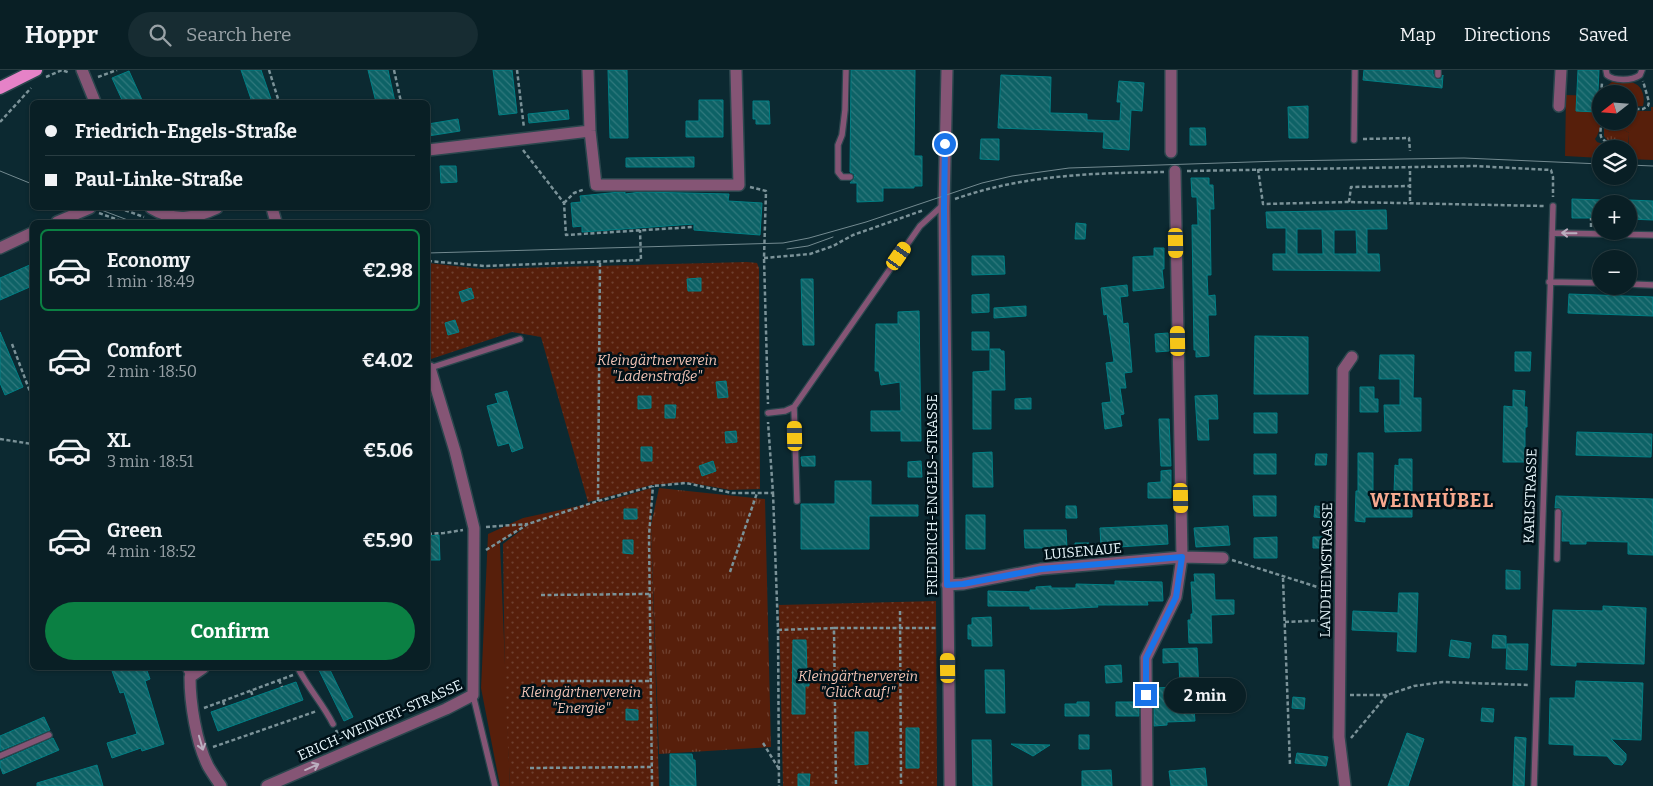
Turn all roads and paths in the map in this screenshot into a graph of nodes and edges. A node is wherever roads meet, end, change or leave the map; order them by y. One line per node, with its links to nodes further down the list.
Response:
1 (118, 70): 13 (path)
2 (269, 70): 19 (path)
3 (394, 70): 20 (path)
4 (517, 70): 25 (path)
5 (588, 70): 24 (street)
6 (736, 70): 35 (street)
7 (846, 70): 33 (lane)
8 (947, 70): 39 (street, FRIEDRICH-ENGELS-STRASSE)
9 (1171, 70): 29 (street)
10 (1355, 70): 26 (lane)
11 (1561, 70): 21 (street)
12 (1606, 70): 14 (lane)
13 (82, 72): 15 (path); 18 (street)
14 (1641, 73): 22 (path)
15 (38, 75): 17 (main road)
16 (32, 86): 23 (path)
17 (0, 88)
18 (94, 100)
19 (278, 100)
20 (401, 100)
21 (1559, 106)
22 (1638, 109)
23 (0, 122)
24 (590, 131): 25 (street); 34 (street)
25 (521, 140): 27 (street); 38 (path)
26 (1354, 140): 28 (path)
27 (430, 150)
28 (1410, 151)
29 (1171, 152)
30 (1258, 169): 37 (path)
31 (1175, 171): 81 (street)
32 (1410, 172): 36 (path)
33 (850, 177)
34 (596, 185): 35 (street); 38 (path)
35 (739, 185): 69 (path)
36 (1410, 186): 37 (path); 40 (path)
37 (1349, 202): 40 (path)
38 (564, 203): 51 (path)
39 (944, 203): 68 (lane); 88 (street, FRIEDRICH-ENGELS-STRASSE)
40 (1410, 204): 41 (path)
41 (1553, 206): 52 (lane, KARLSTRASSE)
42 (84, 210): 47 (street)
43 (94, 210): 48 (path)
44 (124, 210): 49 (path)
45 (156, 210): 46 (street)
46 (212, 210)
47 (62, 220)
48 (119, 220)
49 (151, 220)
50 (693, 227): 51 (path)
51 (640, 230): 57 (path)
52 (1552, 233): 54 (lane, one-way to 52); 58 (lane, KARLSTRASSE)
53 (30, 234): 55 (street)
54 (1653, 235)
55 (0, 248)
56 (430, 261): 57 (path)
57 (600, 261): 75 (path)
58 (1549, 282): 59 (lane); 104 (lane, KARLSTRASSE)
59 (1592, 283)
60 (1637, 284): 61 (lane)
61 (1653, 285)
62 (520, 339): 65 (lane)
63 (12, 344): 67 (path)
64 (1352, 357): 90 (street, LANDHEIMSTRASSE)
65 (430, 369)
66 (430, 372): 79 (street, ERICH-WEINERT-STRASSE)
67 (30, 392)
68 (794, 407): 69 (lane); 76 (lane)
69 (768, 413): 74 (path)
70 (0, 439): 71 (path)
71 (30, 444)
72 (653, 486): 73 (path); 75 (path); 89 (path)
73 (756, 493): 74 (path); 86 (path)
74 (773, 493): 98 (path)
75 (598, 501): 78 (path)
76 (797, 501)
77 (1558, 512): 84 (lane)
78 (528, 524): 79 (path); 82 (path)
79 (474, 528): 80 (path); 82 (street, ERICH-WEINERT-STRASSE)
80 (430, 534)
81 (1182, 557): 83 (street, LUISENAUE); 88 (street, LUISENAUE); 134 (street)
82 (474, 558): 107 (street, ERICH-WEINERT-STRASSE)
83 (1224, 558)
84 (1557, 559)
85 (1235, 561): 87 (path)
86 (730, 572)
87 (1283, 578): 90 (path); 94 (path)
88 (947, 585): 97 (street, FRIEDRICH-ENGELS-STRASSE)
89 (650, 594): 91 (path); 103 (path)
90 (1341, 594): 93 (street, LANDHEIMSTRASSE)
91 (541, 595)
92 (900, 611): 96 (path)
93 (1340, 620): 94 (path); 108 (street, LANDHEIMSTRASSE)
94 (1285, 622): 122 (path)
95 (834, 628): 96 (path); 98 (path); 131 (path)
96 (900, 628): 97 (path); 132 (path)
97 (948, 628): 133 (street, FRIEDRICH-ENGELS-STRASSE)
98 (778, 630): 125 (path)
99 (299, 670): 101 (path); 113 (lane)
100 (187, 672): 114 (street)
101 (279, 680): 105 (path); 106 (path)
102 (541, 681): 103 (path)
103 (651, 681): 123 (path)
104 (1537, 685): 109 (path); 136 (lane, KARLSTRASSE)
105 (282, 687)
106 (251, 691): 110 (path); 111 (path)
107 (473, 695): 119 (street, ERICH-WEINERT-STRASSE); 128 (lane)
108 (1339, 695): 109 (path); 120 (street, LANDHEIMSTRASSE)
109 (1387, 695): 120 (path)
110 (253, 697)
111 (223, 700): 112 (path); 114 (path)
112 (225, 708)
113 (325, 708): 115 (lane); 118 (path)
114 (193, 712): 118 (street, one-way to 118)
115 (334, 724): 119 (path)
116 (49, 735): 121 (lane)
117 (763, 743): 125 (path)
118 (203, 750): 126 (street)
119 (346, 752): 127 (street, ERICH-WEINERT-STRASSE, one-way to 119)
120 (1340, 752): 135 (street, LANDHEIMSTRASSE)
121 (0, 756)
122 (1290, 765)
123 (652, 767): 124 (path); 129 (path)
124 (530, 768)
125 (780, 770): 130 (path)
126 (221, 786)
127 (267, 786)
128 (495, 786)
129 (652, 786)
130 (779, 786)
131 (836, 786)
132 (901, 786)
133 (950, 786)
134 (1147, 786)
135 (1345, 786)
136 (1534, 786)

